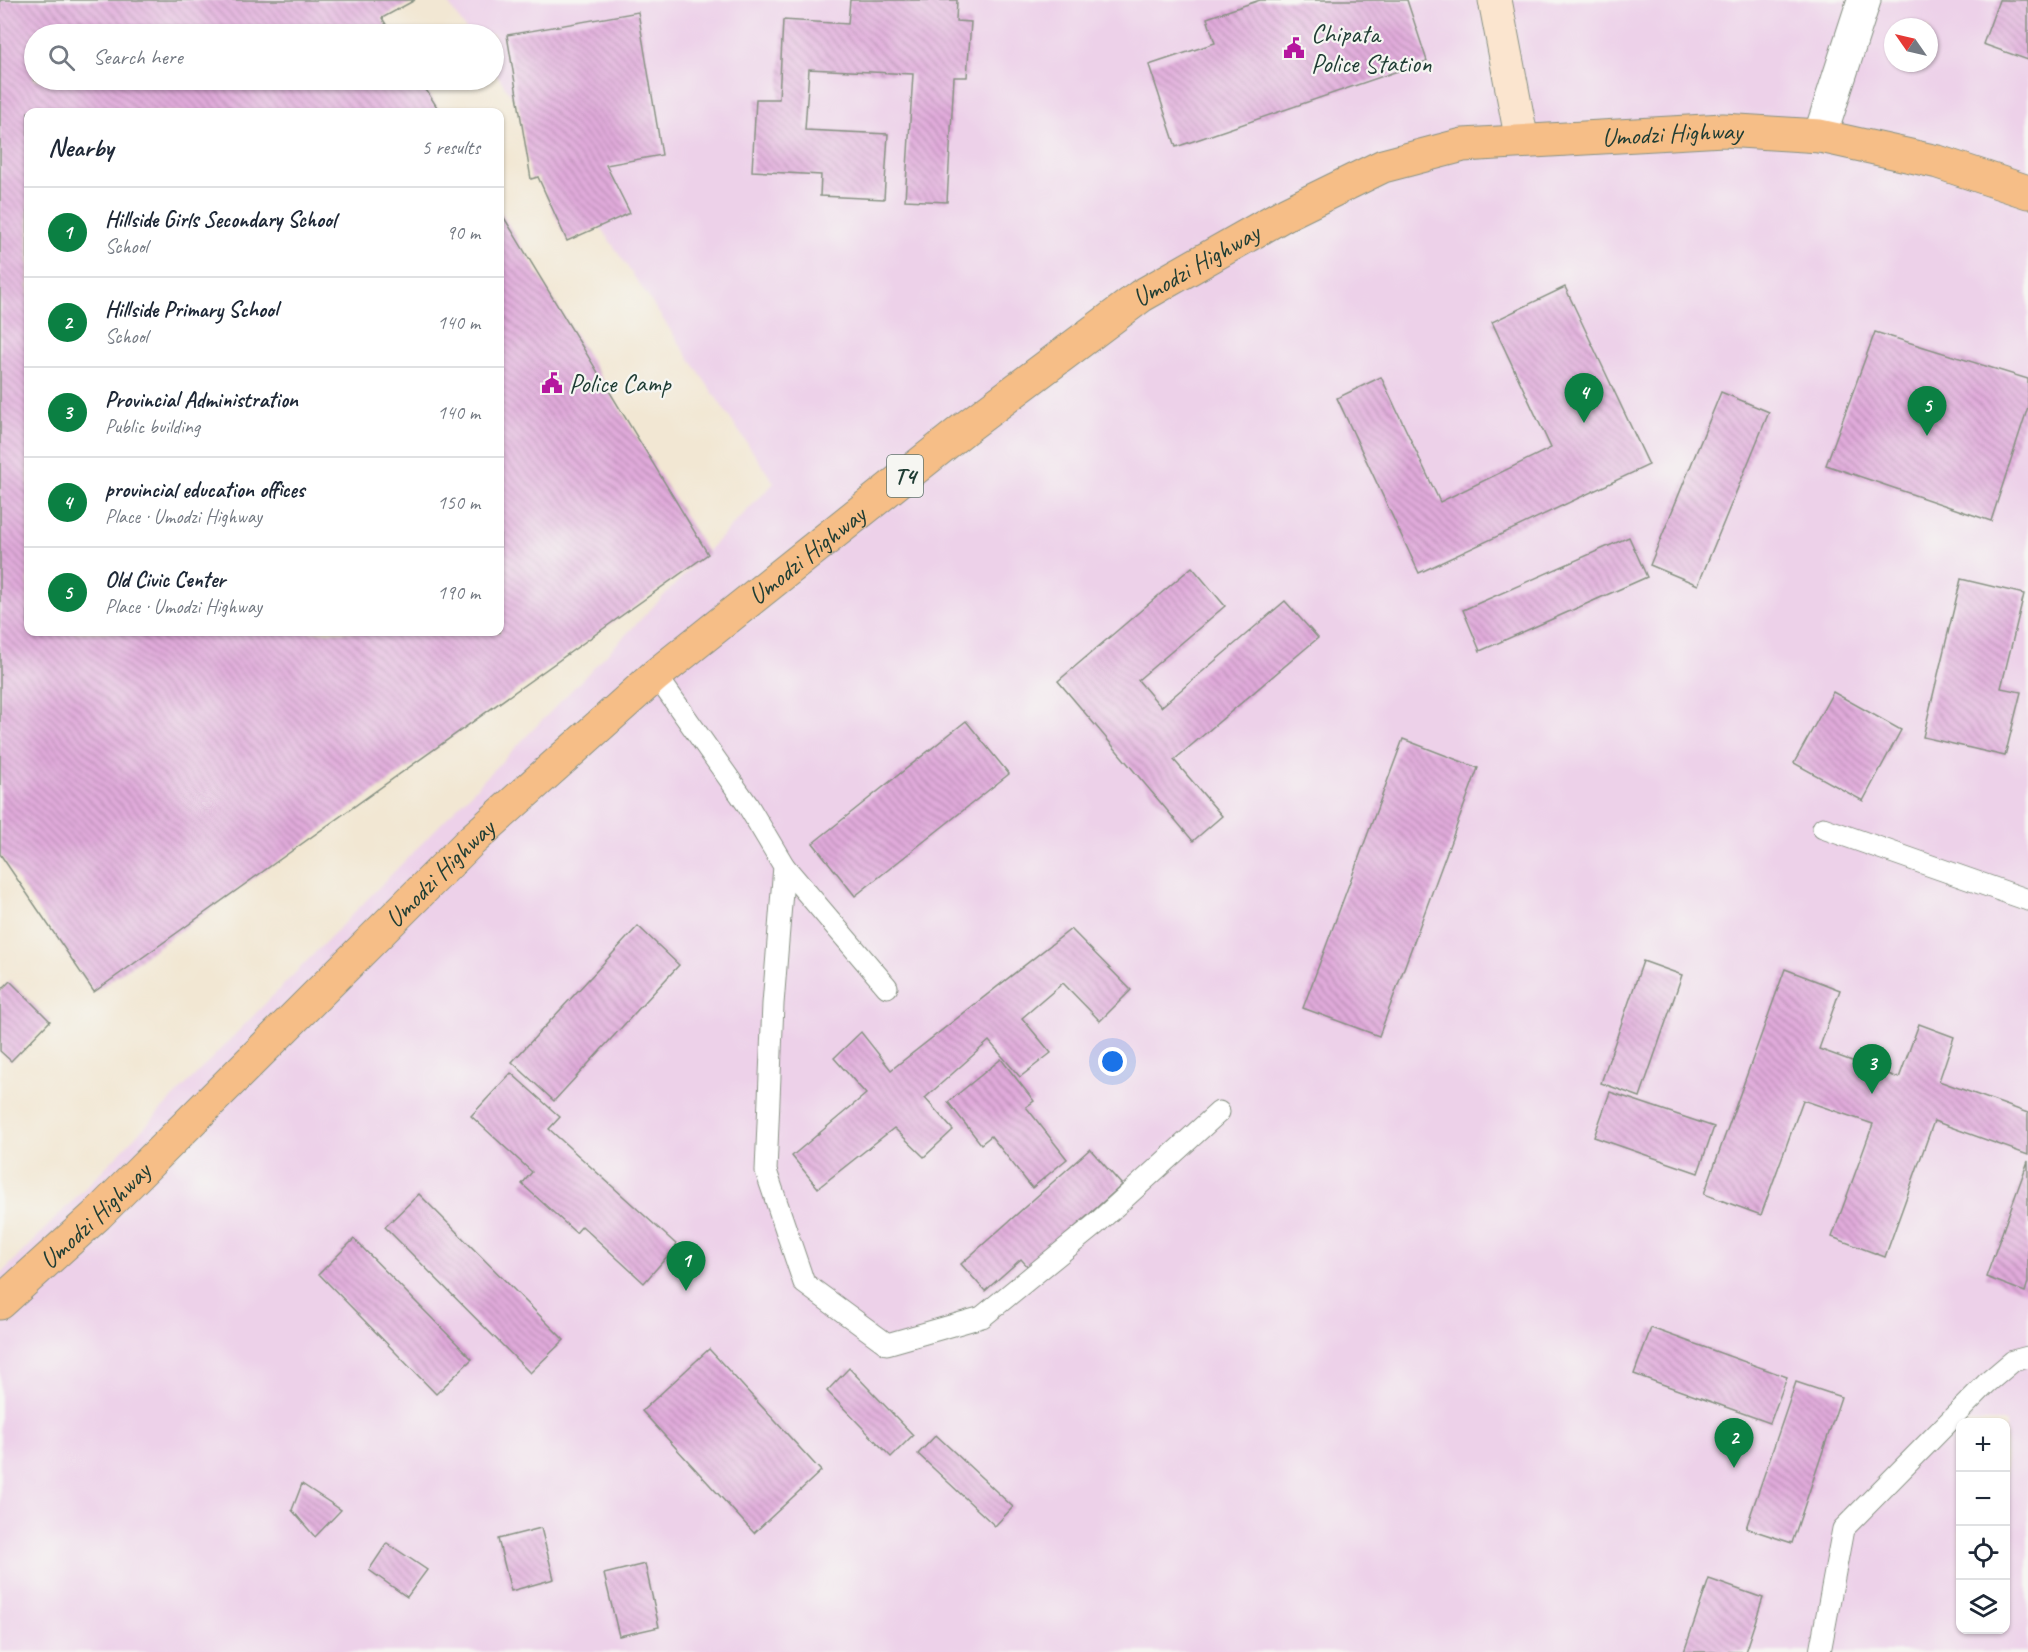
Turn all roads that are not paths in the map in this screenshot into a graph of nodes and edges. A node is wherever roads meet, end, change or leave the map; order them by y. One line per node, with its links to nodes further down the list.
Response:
1 (1495, 0): 4 (street)
2 (1864, 0): 3 (street)
3 (1820, 136): 4 (highway, Umodzi Highway / T4); 5 (highway, Umodzi Highway / T4)
4 (1522, 141): 6 (highway, Umodzi Highway / T4)
5 (2028, 192)
6 (656, 675): 8 (lane); 12 (highway, Umodzi Highway / T4)
7 (1823, 828): 9 (lane)
8 (784, 866): 10 (lane); 11 (lane)
9 (2028, 900)
10 (887, 987)
11 (1219, 1112)
12 (0, 1303)
13 (2028, 1357): 14 (lane)
14 (1820, 1652)

